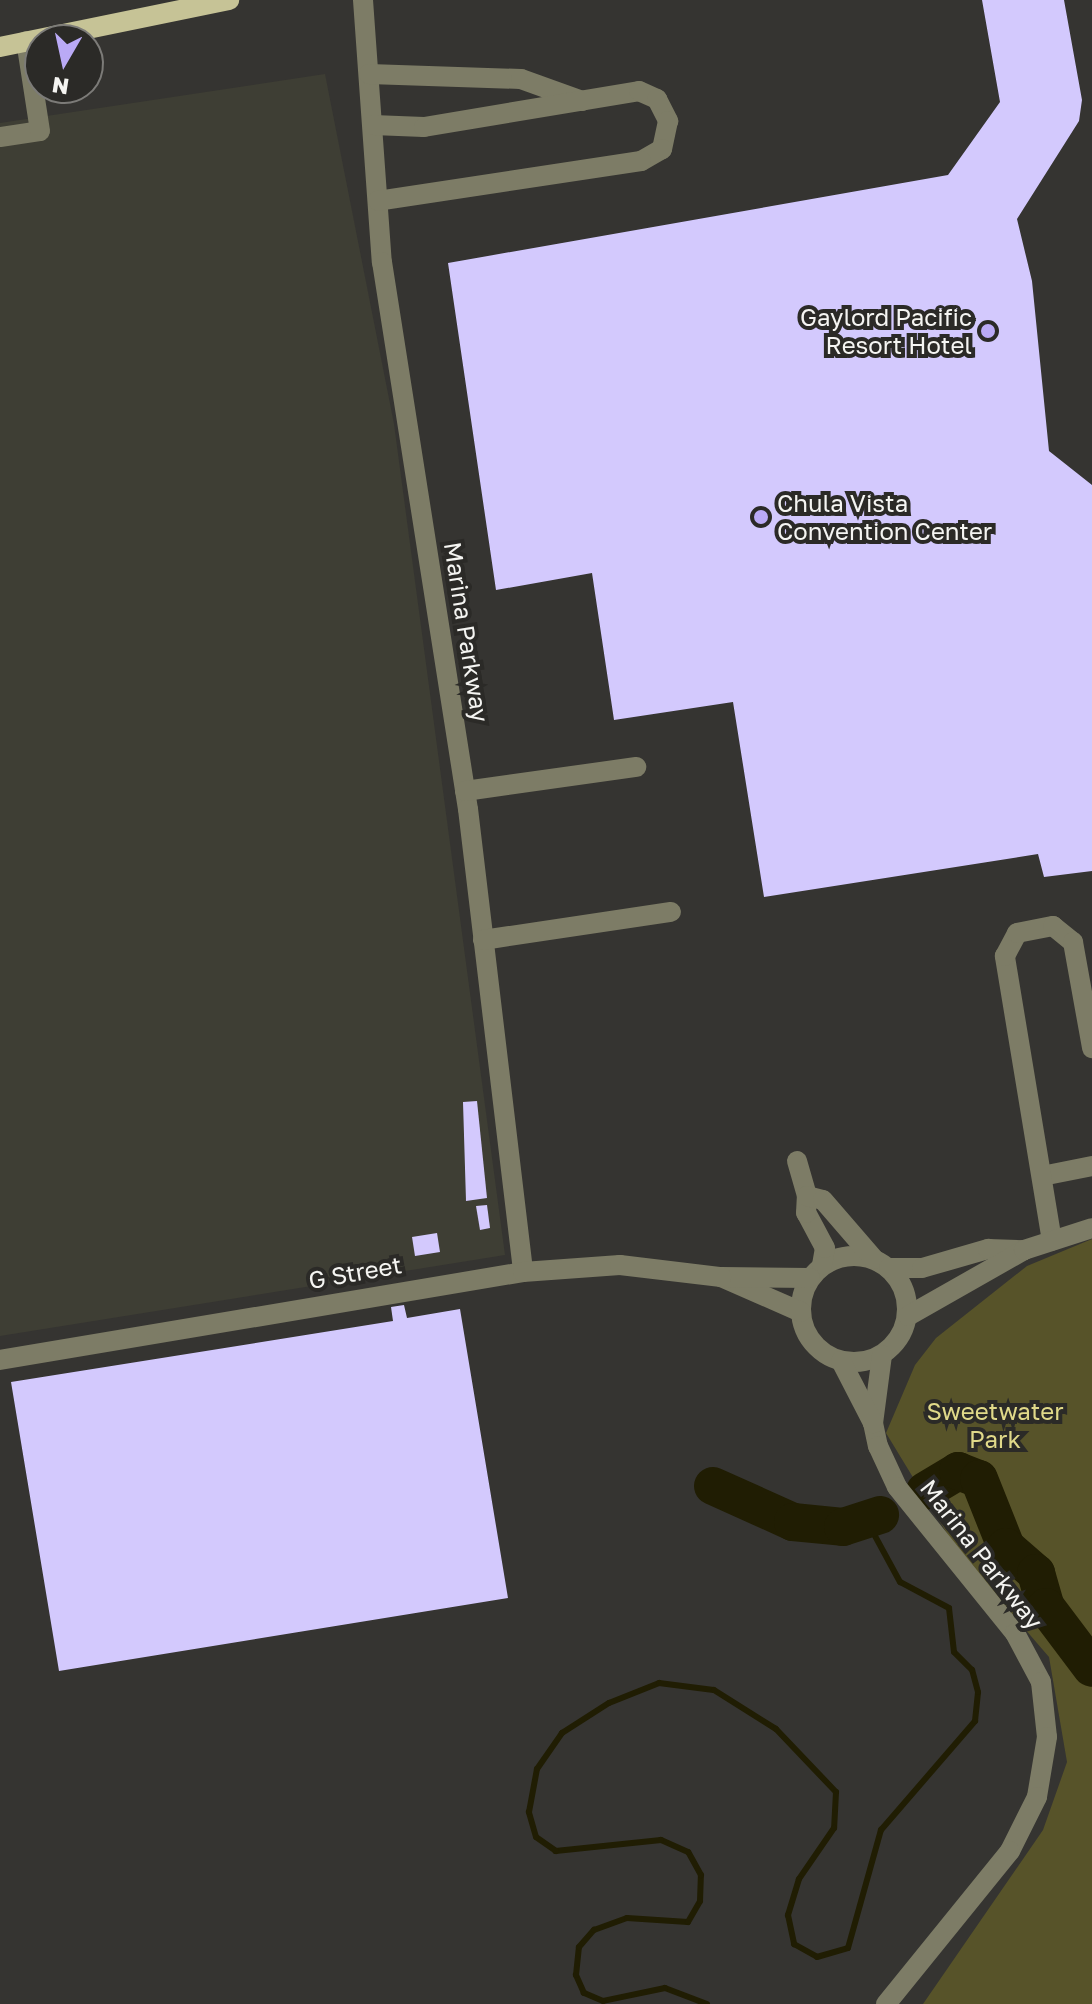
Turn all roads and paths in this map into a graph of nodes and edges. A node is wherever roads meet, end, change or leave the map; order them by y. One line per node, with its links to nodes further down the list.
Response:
1 (229, 0): 3 (main road)
2 (363, 0): 6 (street, Marina Parkway)
3 (104, 25)
4 (24, 41): 5 (main road)
5 (0, 47)
6 (369, 74): 7 (street); 9 (street, Marina Parkway)
7 (582, 101): 9 (street); 11 (street)
8 (36, 104): 10 (street)
9 (373, 125): 11 (street, Marina Parkway)
10 (0, 137)
11 (378, 201): 13 (street, Marina Parkway)
12 (636, 767): 13 (street)
13 (465, 791): 15 (street, Marina Parkway)
14 (671, 912): 15 (street)
15 (483, 940): 25 (street, Marina Parkway)
16 (1092, 1048): 19 (street)
17 (797, 1161): 20 (street)
18 (1092, 1166): 19 (street)
19 (1042, 1176): 22 (street)
20 (807, 1196): 24 (street); 26 (street)
21 (1092, 1228): 22 (street)
22 (1052, 1241): 23 (street)
23 (1024, 1250): 24 (street); 29 (street)
24 (882, 1263): 26 (street); 29 (street)
25 (523, 1272): 27 (street, G Street); 31 (street, G Street)
26 (816, 1272): 27 (street, G Street); 28 (street)
27 (721, 1277): 28 (street, G Street)
28 (801, 1312): 32 (street)
29 (908, 1316): 30 (street)
30 (882, 1355): 32 (street); 33 (street, Marina Parkway)
31 (0, 1360)
32 (841, 1361): 33 (street, Marina Parkway)
33 (873, 1423): 34 (street, Marina Parkway)
34 (886, 2004)

